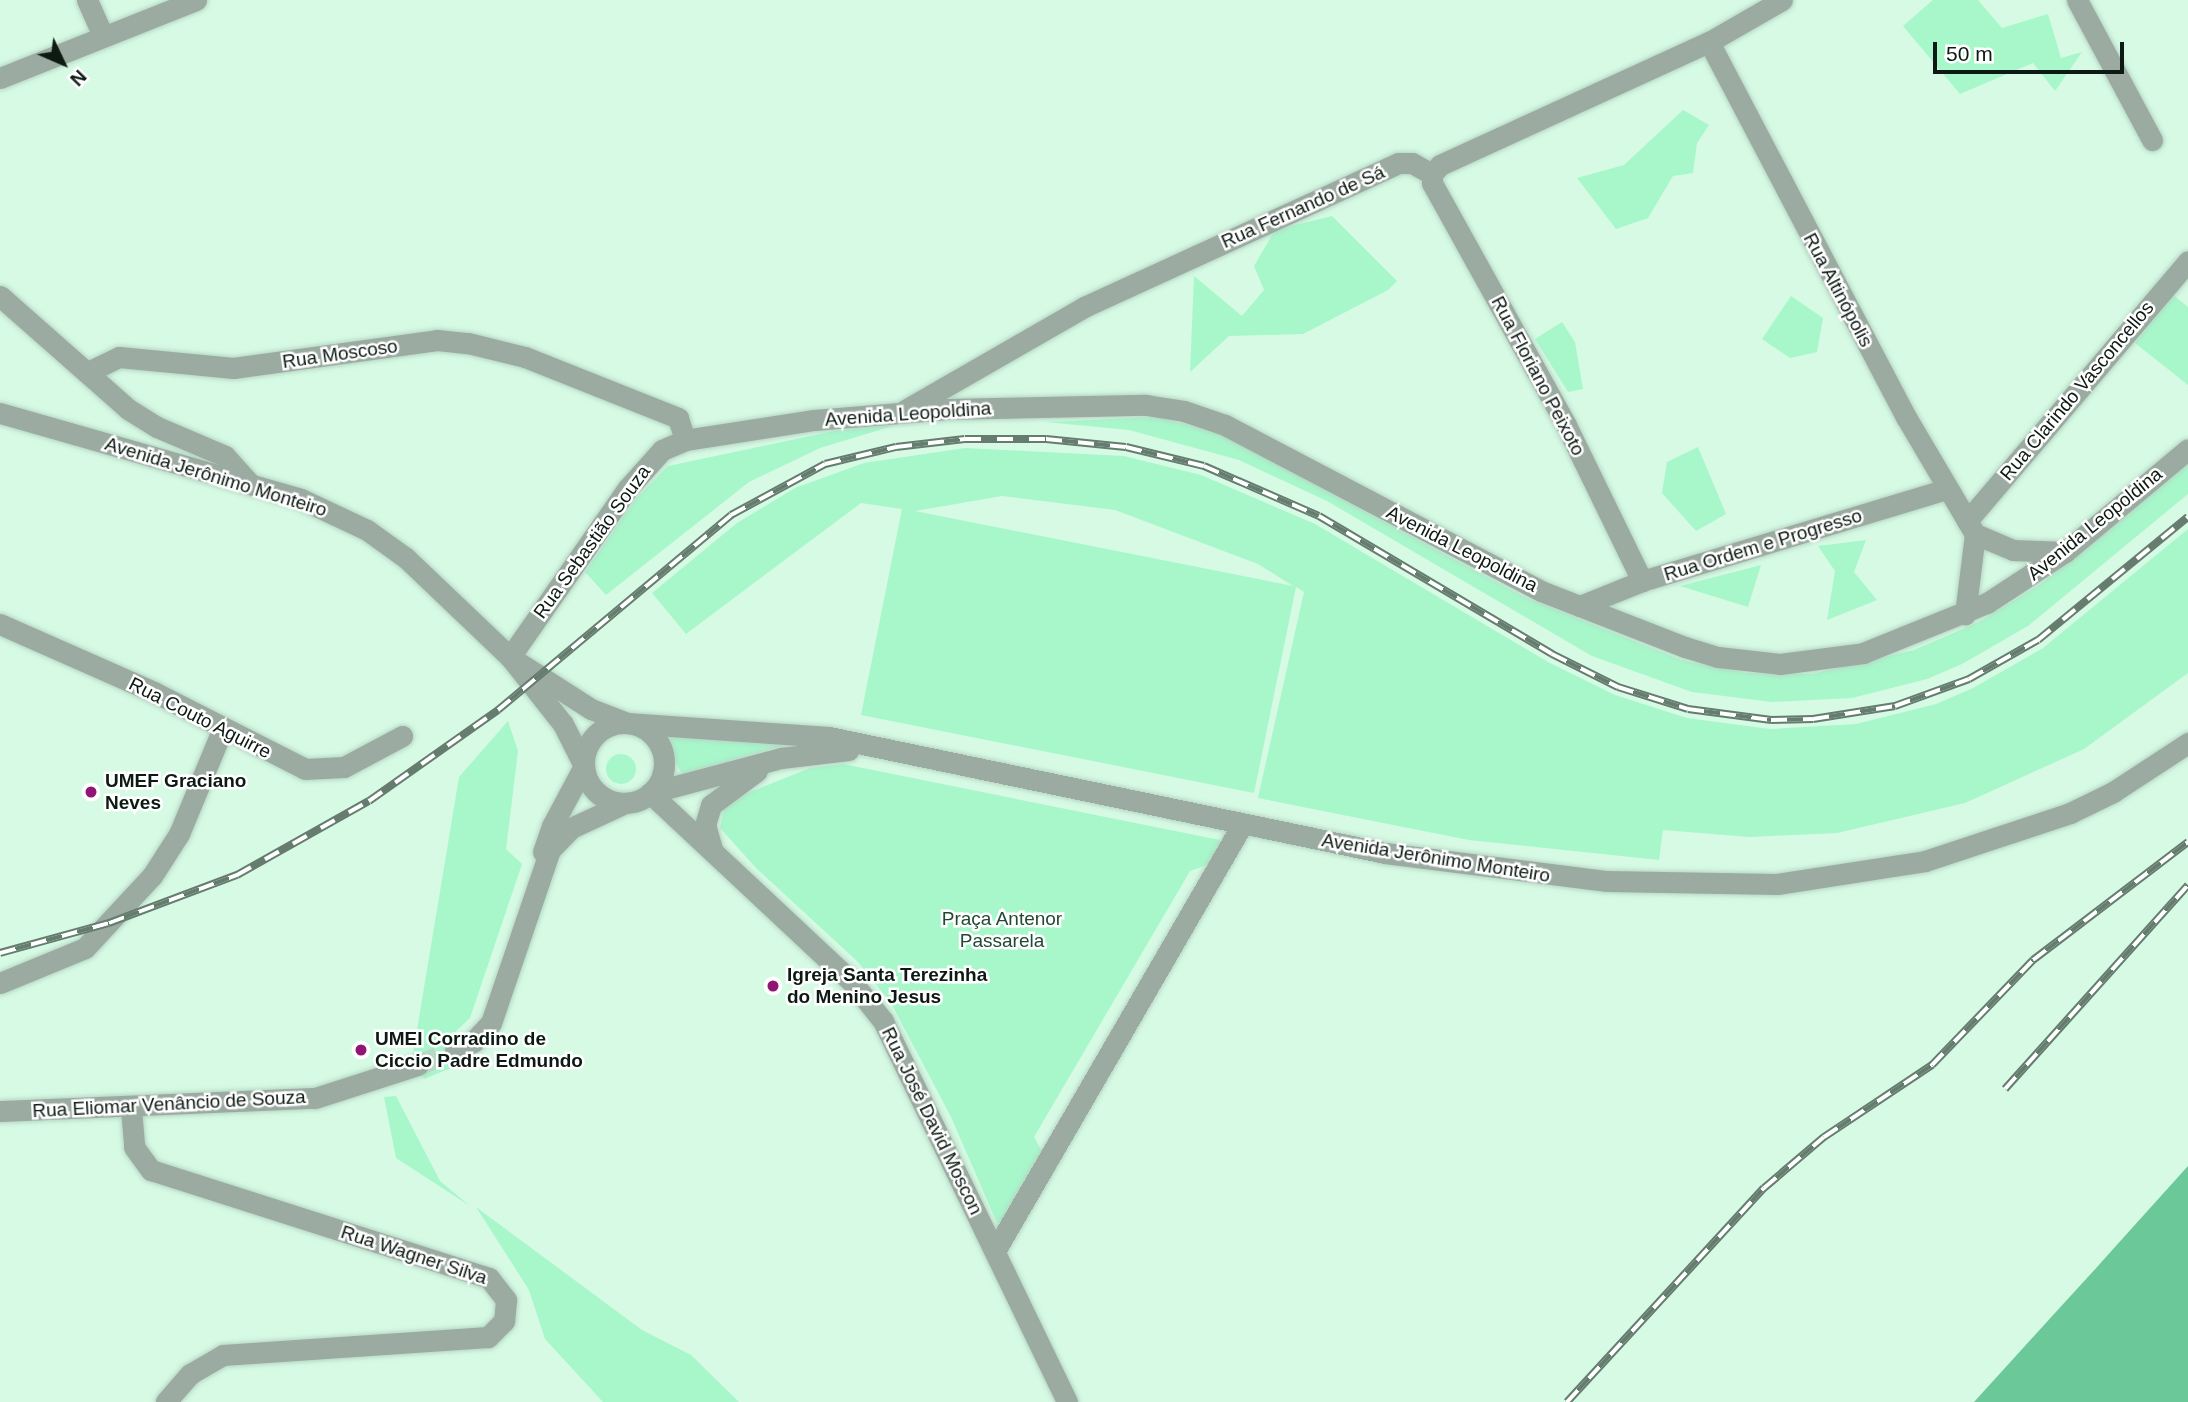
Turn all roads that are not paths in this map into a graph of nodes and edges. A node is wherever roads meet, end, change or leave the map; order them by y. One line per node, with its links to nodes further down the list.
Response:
1 (87, 0): 5 (street)
2 (196, 0): 5 (street)
3 (1782, 0): 6 (street)
4 (2077, 0): 8 (street)
5 (102, 34): 7 (street)
6 (1709, 42): 9 (street); 18 (street, Rua Altinópolis)
7 (0, 78)
8 (2152, 140)
9 (1432, 174): 13 (street, Rua Fernando de Sá); 21 (street, Rua Floriano Peixoto)
10 (2188, 261): 19 (street, Rua Clarindo Vasconcellos)
11 (0, 296): 12 (street)
12 (88, 372): 15 (street, Rua Moscoso); 17 (street)
13 (902, 412): 15 (street, Avenida Leopoldina); 22 (street, Avenida Leopoldina)
14 (0, 413): 17 (street, Avenida Jerônimo Monteiro)
15 (685, 440): 25 (street, Rua Sebastião Souza)
16 (2188, 449): 20 (street, Avenida Leopoldina)
17 (250, 484): 25 (street, Avenida Jerônimo Monteiro)
18 (1947, 489): 19 (street, Rua Altinópolis); 21 (street, Rua Ordem e Progresso)
19 (1971, 527): 20 (street); 23 (street)
20 (2065, 552): 23 (street, Avenida Leopoldina)
21 (1642, 581): 22 (street, Rua Ordem e Progresso)
22 (1580, 606): 23 (street, Avenida Leopoldina)
23 (1965, 614)
24 (0, 624): 27 (street, Rua Couto Aguirre)
25 (510, 657): 26 (street, Avenida Jerônimo Monteiro); 32 (street, Avenida Jerônimo Monteiro)
26 (627, 723): 30 (street, Avenida Jerônimo Monteiro); 32 (street); 33 (street)
27 (222, 730): 28 (street, Rua Couto Aguirre); 38 (street)
28 (402, 736)
29 (2188, 743): 35 (street, Avenida Jerônimo Monteiro)
30 (872, 748): 31 (street, Avenida Jerônimo Monteiro); 35 (street, Avenida Jerônimo Monteiro)
31 (781, 758): 33 (street, Avenida Jerônimo Monteiro); 36 (street)
32 (584, 766): 34 (street); 37 (street)
33 (650, 793): 34 (street); 36 (street, Rua José David Moscon)
34 (625, 803): 37 (street)
35 (1243, 824): 43 (street)
36 (715, 854): 43 (street, Rua José David Moscon)
37 (543, 864): 39 (street)
38 (0, 983)
39 (455, 1050)
40 (418, 1065): 41 (street, Rua Eliomar Venâncio de Souza)
41 (131, 1109): 42 (street, Rua Eliomar Venâncio de Souza); 44 (street, Rua Wagner Silva)
42 (0, 1111)
43 (995, 1251): 45 (street, Rua José David Moscon)
44 (179, 1396)
45 (1067, 1402)

